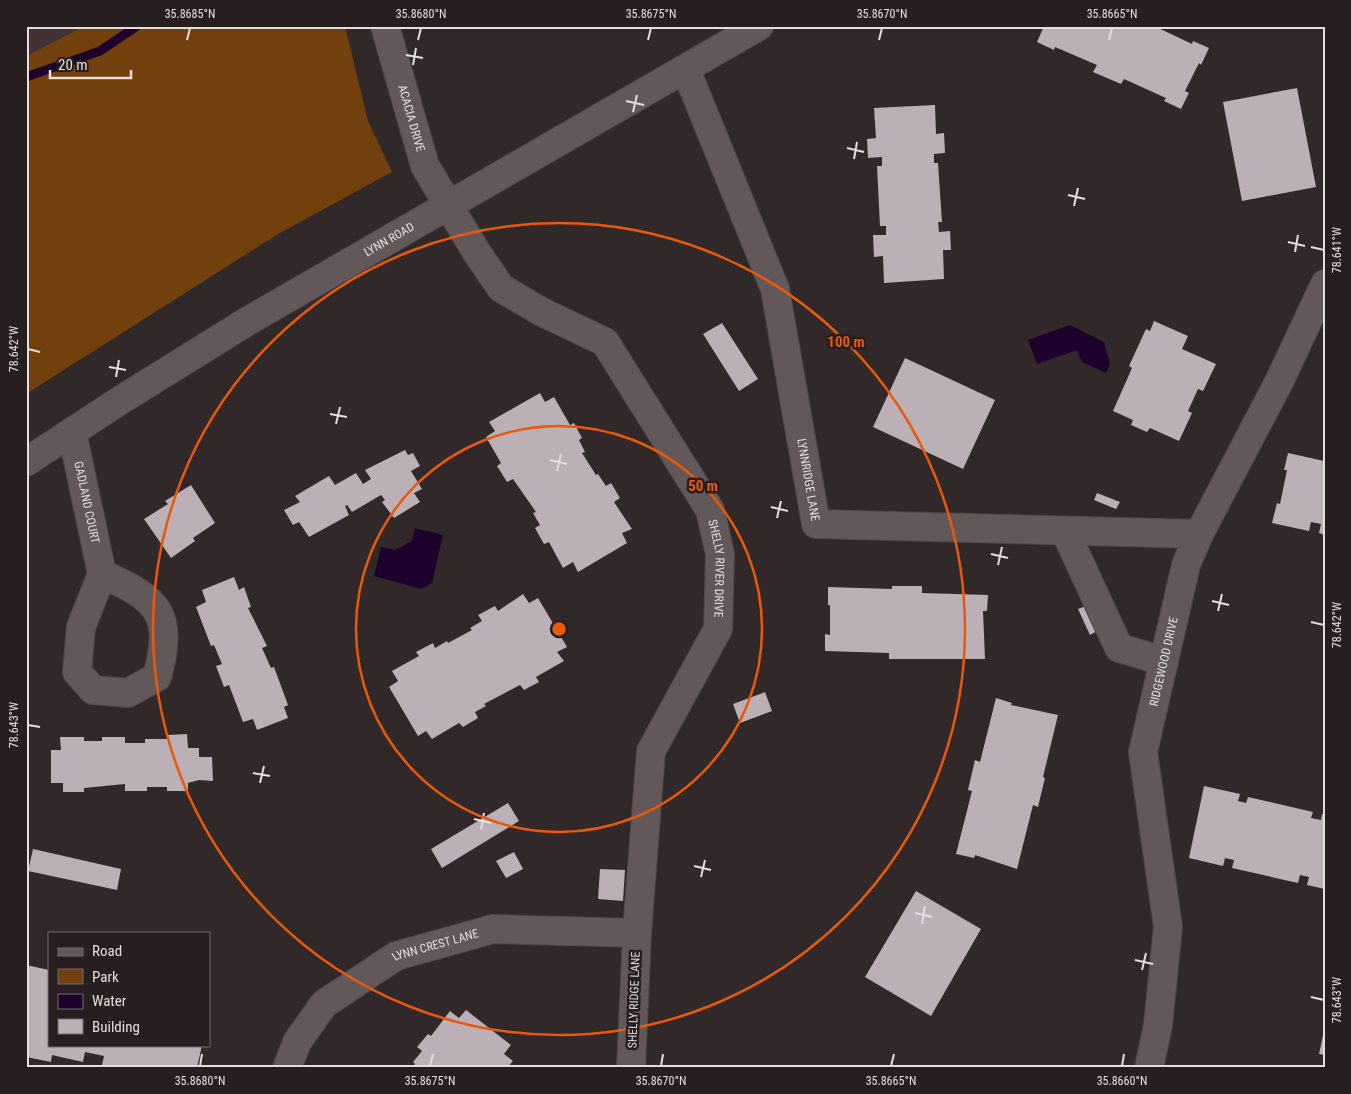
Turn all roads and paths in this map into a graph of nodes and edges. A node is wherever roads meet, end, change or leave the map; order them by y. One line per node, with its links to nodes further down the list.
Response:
1 (385, 26): 4 (street, ACACIA DRIVE)
2 (759, 26): 3 (street, LYNN ROAD)
3 (686, 70): 4 (street, LYNN ROAD); 8 (street, LYNNRIDGE LANE)
4 (450, 206): 6 (street, LYNN ROAD); 12 (street, SHELLY RIVER DRIVE)
5 (1325, 284): 9 (street, RIDGEWOOD DRIVE)
6 (72, 432): 7 (street, LYNN ROAD); 10 (street, GADLAND COURT)
7 (26, 462)
8 (1065, 531): 9 (street, LYNNRIDGE LANE); 11 (street)
9 (1199, 534): 11 (street, RIDGEWOOD DRIVE)
10 (102, 574)
11 (1164, 661): 15 (street, RIDGEWOOD DRIVE)
12 (637, 932): 13 (street, LYNN CREST LANE); 14 (street, SHELLY RIDGE LANE)
13 (287, 1068)
14 (632, 1068)
15 (1149, 1068)

